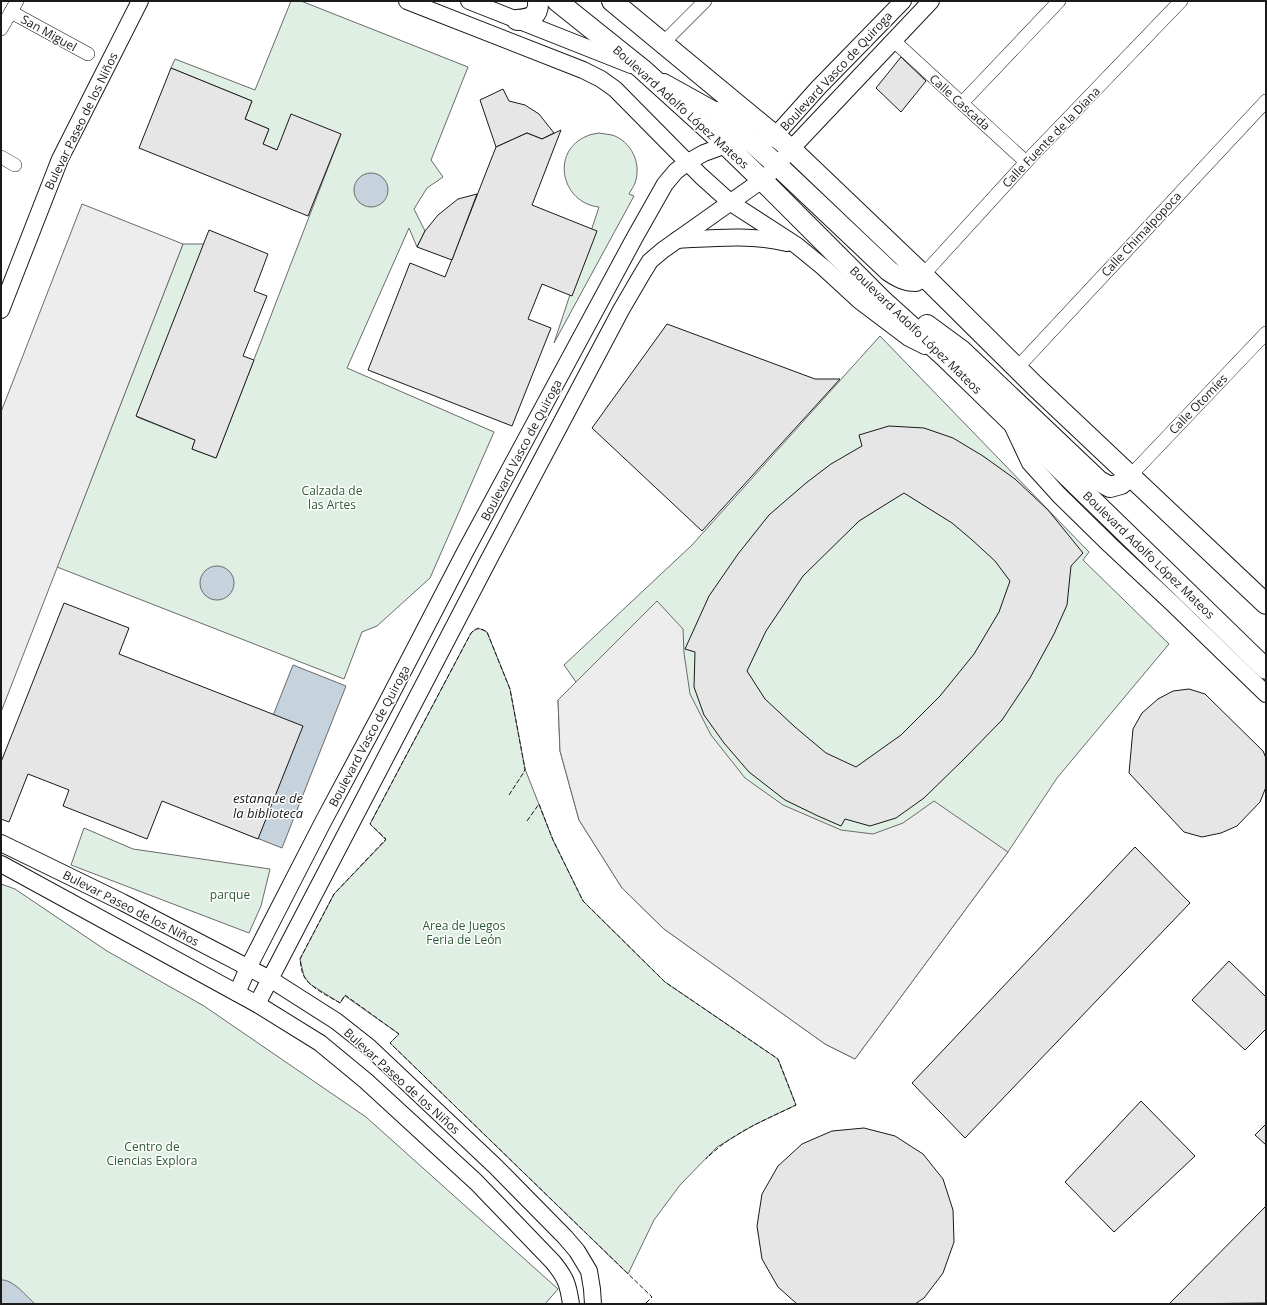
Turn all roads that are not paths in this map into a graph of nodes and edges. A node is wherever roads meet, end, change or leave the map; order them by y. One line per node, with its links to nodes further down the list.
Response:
1 (140, 1): 37 (street, Bulevar Paseo de los Niños)
2 (407, 1): 27 (street)
3 (469, 1): 13 (street)
4 (538, 1): 13 (main road)
5 (557, 1): 18 (main road, Boulevard Adolfo López Mateos)
6 (612, 1): 16 (main road)
7 (705, 1): 16 (street)
8 (903, 1): 22 (street, Boulevard Vasco de Quiroga)
9 (931, 1): 15 (street, Boulevard Vasco de Quiroga)
10 (1059, 1): 20 (street)
11 (1181, 1): 28 (street, Calle Fuente de la Diana)
12 (14, 6): 14 (street); 17 (street, San Miguel)
13 (517, 20): 18 (street)
14 (1, 29)
15 (894, 41): 20 (street, Calle Cascada); 25 (street, Boulevard Vasco de Quiroga)
16 (663, 44): 22 (main road)
17 (88, 54)
18 (642, 69): 21 (street); 24 (main road, Boulevard Adolfo López Mateos)
19 (1266, 101): 40 (street, Calle Chimalpopoca)
20 (962, 103): 28 (street, Calle Cascada)
21 (718, 112): 22 (street); 23 (main road)
22 (775, 136): 23 (street, Boulevard Vasco de Quiroga); 25 (main road)
23 (751, 142): 24 (street, Boulevard Vasco de Quiroga); 29 (main road)
24 (726, 145): 27 (street, Boulevard Vasco de Quiroga); 31 (main road, Boulevard Adolfo López Mateos)
25 (791, 149): 29 (street, Boulevard Vasco de Quiroga); 35 (main road)
26 (1, 156): 30 (street)
27 (688, 162): 32 (street); 48 (street, Boulevard Vasco de Quiroga)
28 (1026, 162): 35 (street, Calle Fuente de la Diana)
29 (777, 164): 31 (street, Boulevard Vasco de Quiroga); 35 (main road)
30 (15, 165)
31 (762, 180): 32 (street, Boulevard Vasco de Quiroga); 36 (main road, Boulevard Adolfo López Mateos)
32 (731, 203): 33 (street, Boulevard Vasco de Quiroga); 34 (street)
33 (677, 240): 34 (street); 49 (street, Boulevard Vasco de Quiroga)
34 (796, 245): 39 (street)
35 (923, 275): 40 (main road)
36 (883, 301): 39 (main road, Boulevard Adolfo López Mateos); 42 (main road)
37 (1, 308)
38 (1266, 333): 42 (street, Calle Otomíes)
39 (945, 357): 41 (main road, Boulevard Adolfo López Mateos)
40 (1017, 368): 42 (main road)
41 (1009, 420): 44 (main road, Boulevard Adolfo López Mateos); 45 (street)
42 (1130, 476): 43 (main road)
43 (1266, 604)
44 (1266, 669)
45 (1266, 694)
46 (1, 843): 48 (street, Bulevar Paseo de los Niños)
47 (1, 864): 50 (street, Bulevar Paseo de los Niños)
48 (248, 968): 49 (street, Bulevar Paseo de los Niños); 50 (street, Boulevard Vasco de Quiroga)
49 (270, 979): 51 (street, Boulevard Vasco de Quiroga); 53 (street, Bulevar Paseo de los Niños)
50 (237, 993): 51 (street, Bulevar Paseo de los Niños)
51 (257, 1004): 52 (street, Bulevar Paseo de los Niños)
52 (571, 1304)
53 (593, 1304)

